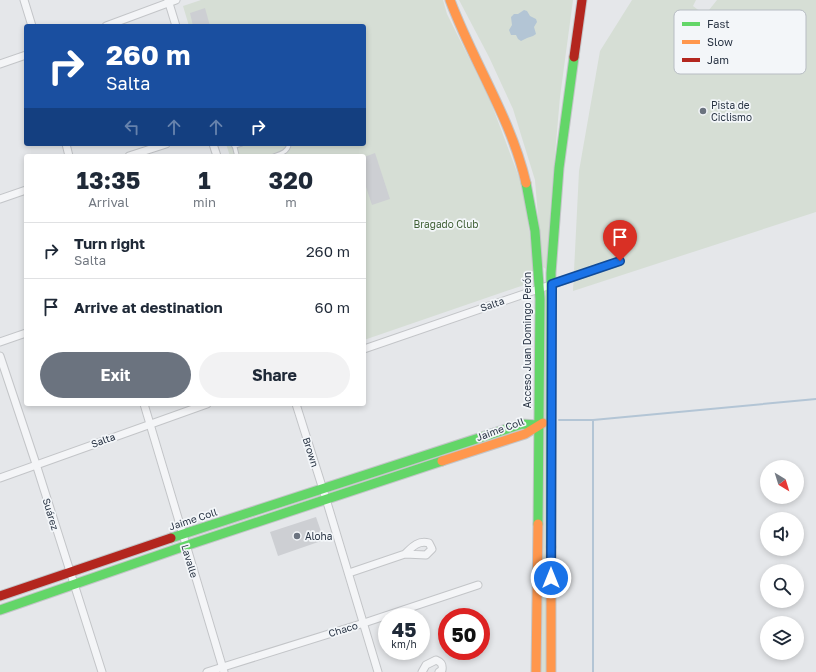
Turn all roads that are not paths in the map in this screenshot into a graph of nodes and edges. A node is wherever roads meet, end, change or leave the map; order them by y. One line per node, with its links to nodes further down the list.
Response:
1 (24, 0): 5 (street)
2 (450, 0): 18 (main road, Acceso Juan Domingo Perón)
3 (171, 1): 6 (street); 7 (street)
4 (584, 1): 17 (main road)
5 (31, 24)
6 (111, 24)
7 (176, 24)
8 (24, 56): 9 (street)
9 (0, 64)
10 (160, 146): 12 (street)
11 (288, 146): 13 (lane)
12 (135, 154)
13 (279, 154)
14 (24, 191): 15 (street)
15 (0, 199)
16 (620, 261): 17 (street, Salta)
17 (552, 284): 18 (street, Salta); 26 (main road)
18 (540, 288): 21 (street, Salta); 28 (main road, Acceso Juan Domingo Perón)
19 (24, 333): 20 (street)
20 (0, 342)
21 (366, 348)
22 (0, 356): 29 (street, Suárez)
23 (145, 406): 27 (street, Lavalle)
24 (201, 406): 27 (street, Salta)
25 (297, 406): 31 (street, Brown)
26 (551, 421): 28 (main road); 50 (main road)
27 (150, 424): 29 (street, Salta); 33 (street, Lavalle)
28 (538, 425): 31 (main road, Jaime Coll); 32 (main road, Jaime Coll); 49 (main road, Acceso Juan Domingo Perón)
29 (36, 464): 30 (street, Salta); 36 (street, Suárez)
30 (0, 478)
31 (323, 488): 32 (street, Brown); 33 (main road, Jaime Coll)
32 (326, 499): 34 (main road, Jaime Coll); 37 (street, Brown)
33 (182, 534): 34 (street, Lavalle); 36 (main road, Jaime Coll)
34 (185, 546): 38 (main road, Jaime Coll); 43 (street, Lavalle)
35 (405, 554): 37 (street)
36 (70, 572): 38 (street, Suárez); 40 (main road, Jaime Coll)
37 (349, 573): 42 (street, Brown)
38 (73, 583): 41 (main road, Jaime Coll); 44 (street, Suárez)
39 (478, 585): 42 (street, Chaco)
40 (0, 596)
41 (0, 610)
42 (364, 623): 43 (street, Chaco); 46 (street, Brown)
43 (223, 670): 45 (street, Chaco)
44 (102, 672)
45 (207, 672)
46 (378, 672)
47 (422, 672): 48 (street)
48 (439, 672)
49 (536, 672)
50 (551, 672)

